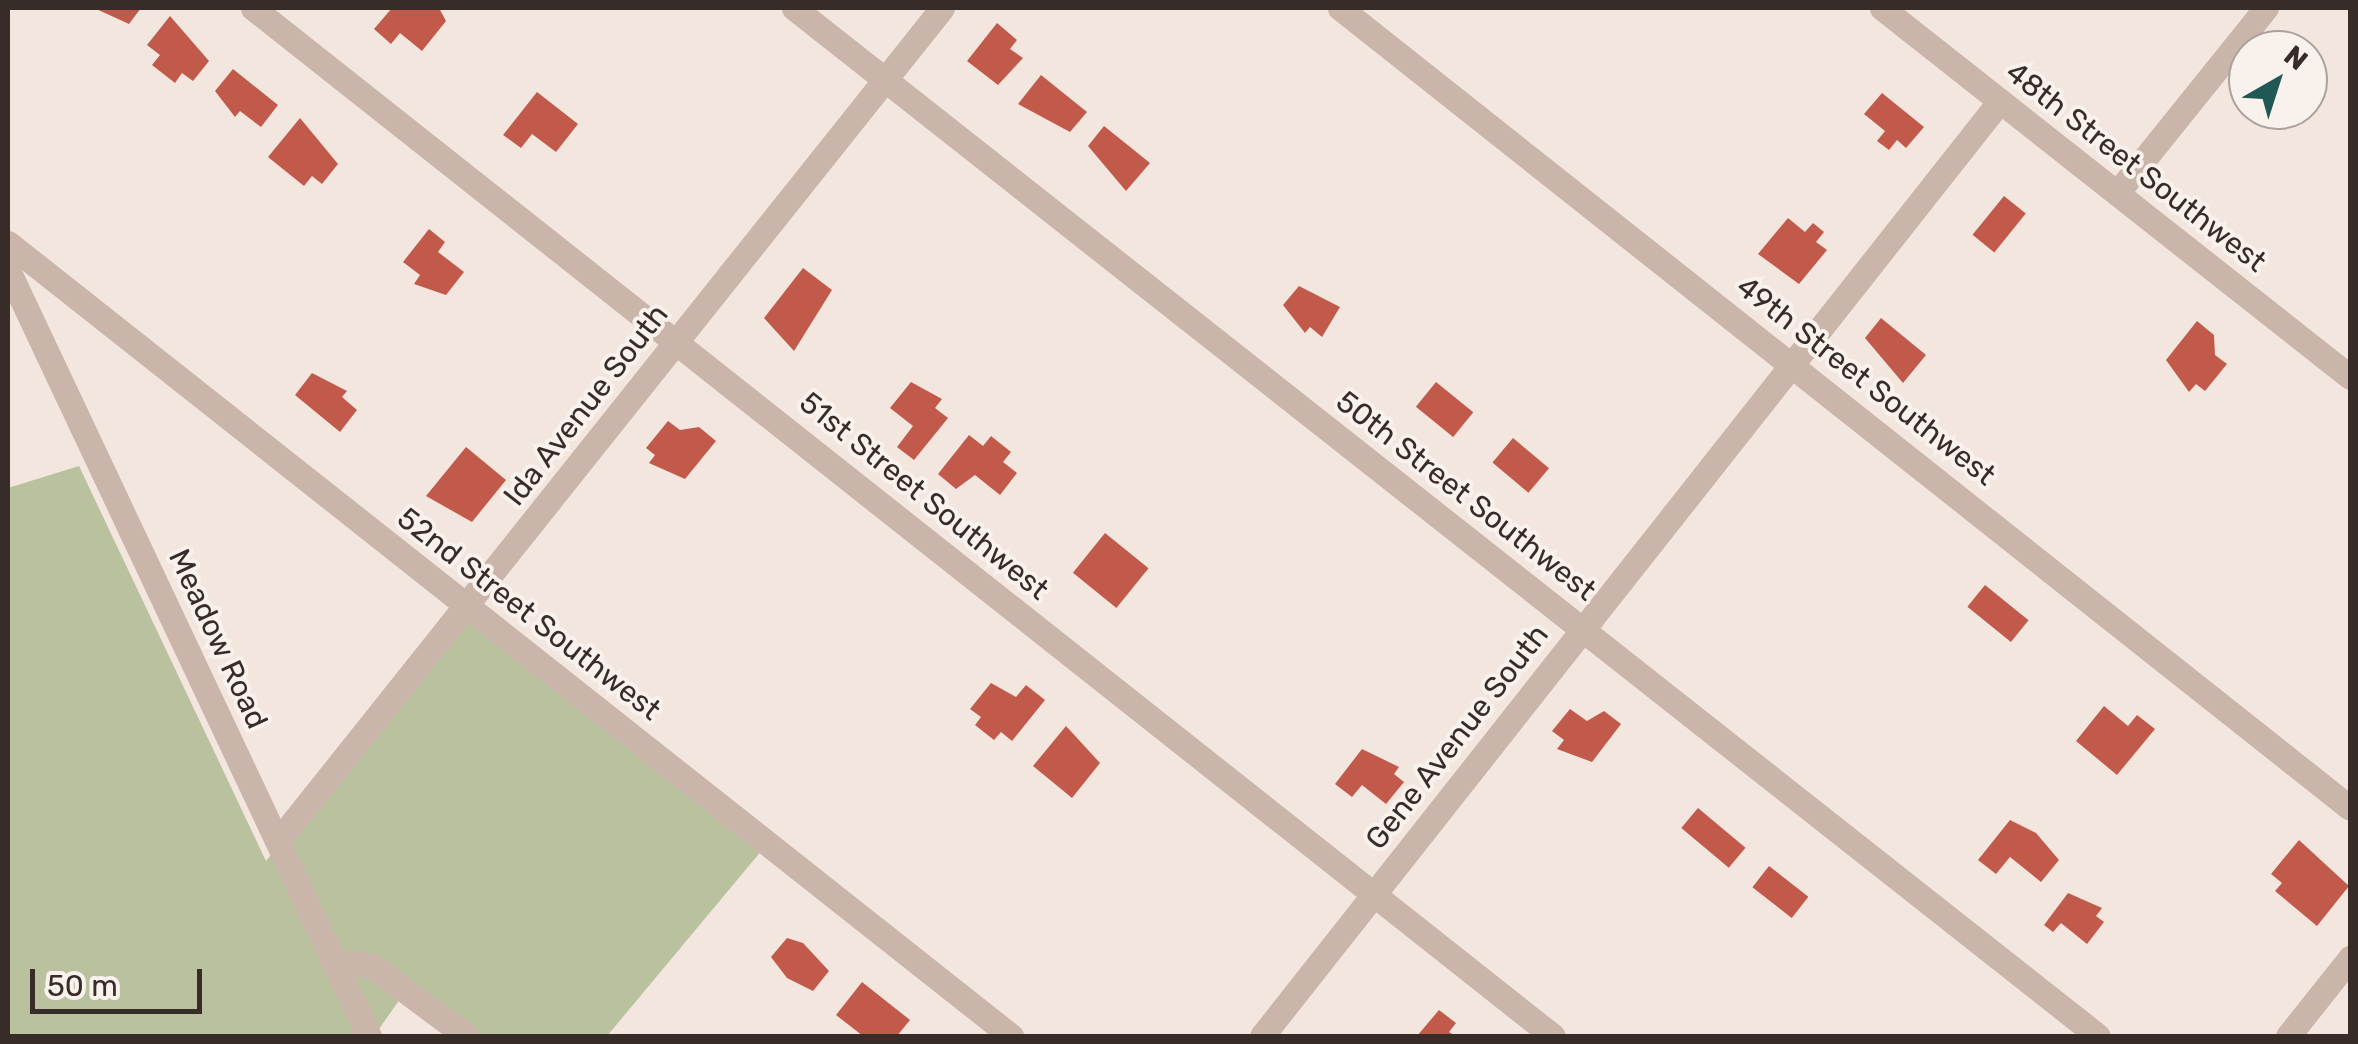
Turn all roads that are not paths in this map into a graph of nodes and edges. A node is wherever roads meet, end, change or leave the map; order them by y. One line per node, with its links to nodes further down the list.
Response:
1 (253, 8): 12 (street, 51st Street Southwest)
2 (794, 8): 7 (street, 50th Street Southwest)
3 (942, 8): 7 (street, Ida Avenue South)
4 (1340, 8): 13 (street, 49th Street Southwest)
5 (1882, 8): 8 (street, 48th Street Southwest)
6 (2266, 8): 9 (street)
7 (886, 79): 12 (street, Ida Avenue South); 16 (street, 50th Street Southwest)
8 (2000, 101): 9 (street, 48th Street Southwest); 13 (street, Gene Avenue South)
9 (2117, 193): 14 (street, 48th Street Southwest)
10 (8, 242): 15 (street, 52nd Street Southwest)
11 (8, 270): 18 (street, Meadow Road)
12 (678, 342): 15 (street, Ida Avenue South); 19 (street, 51st Street Southwest)
13 (1793, 363): 16 (street, Gene Avenue South); 17 (street, 49th Street Southwest)
14 (2350, 378)
15 (468, 607): 18 (street, Ida Avenue South); 24 (street, 52nd Street Southwest)
16 (1583, 630): 19 (street, Gene Avenue South); 27 (street, 50th Street Southwest)
17 (2350, 808)
18 (278, 841): 21 (street, Meadow Road)
19 (1373, 895): 25 (street, Gene Avenue South); 26 (street, 51st Street Southwest)
20 (2350, 958): 28 (street)
21 (334, 961): 22 (street, Meadow Road); 23 (street)
22 (369, 1036)
23 (466, 1036)
24 (1011, 1036)
25 (1262, 1036)
26 (1553, 1036)
27 (2098, 1036)
28 (2288, 1036)

